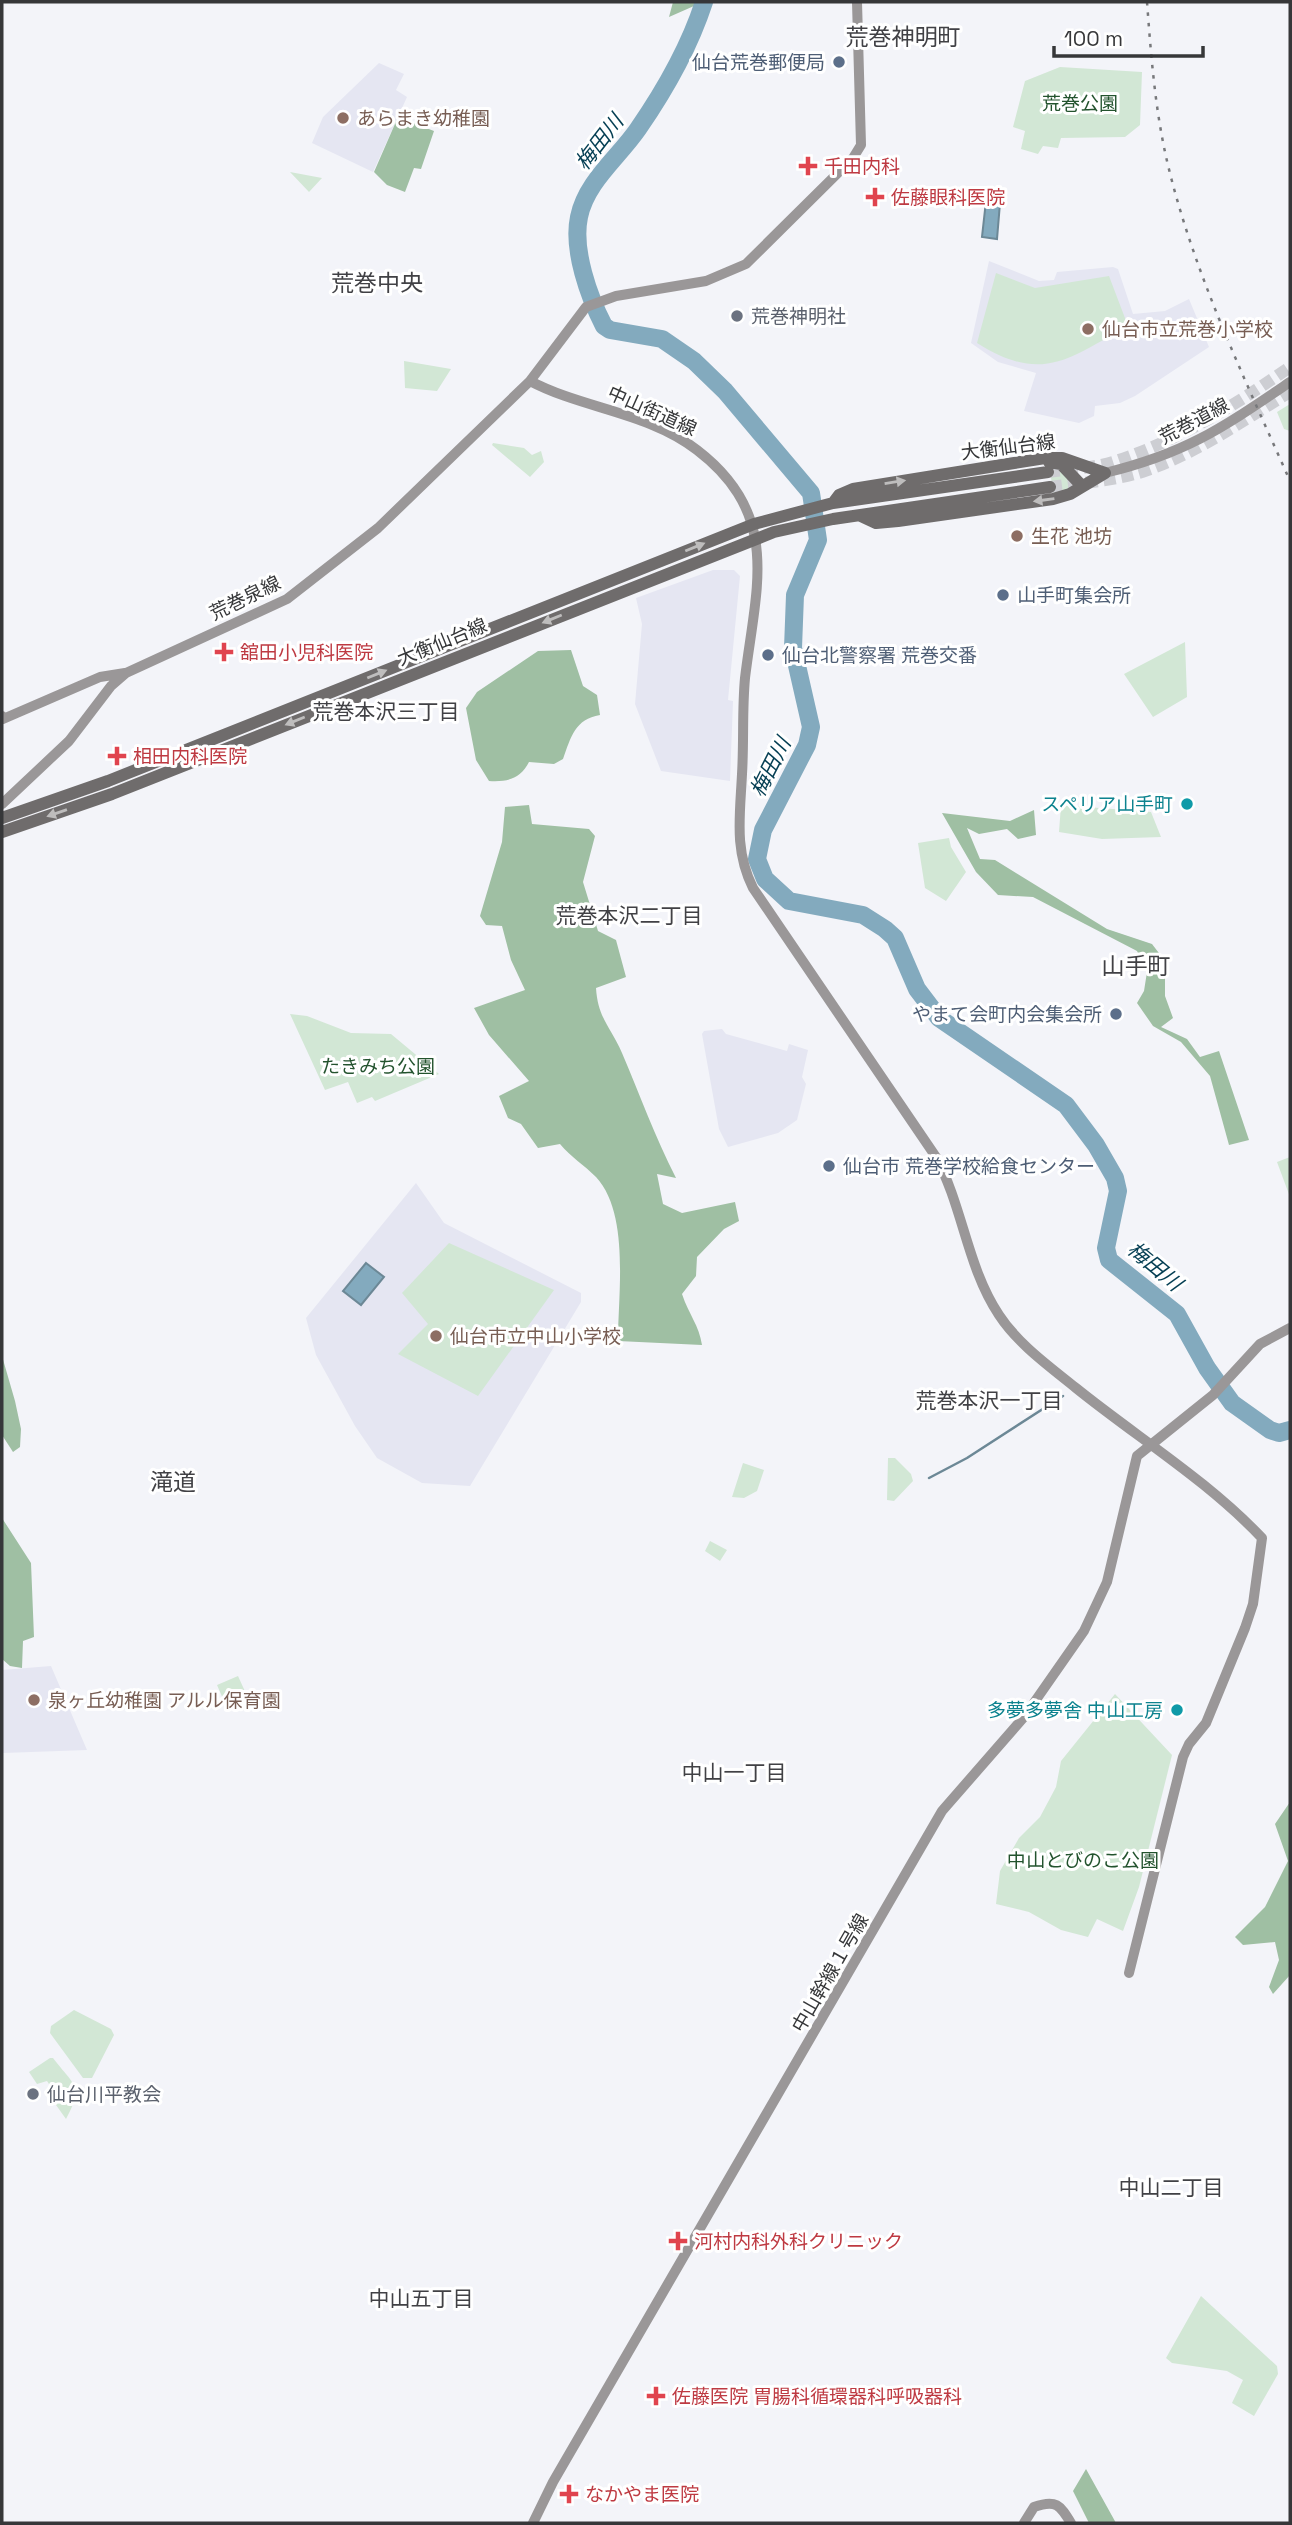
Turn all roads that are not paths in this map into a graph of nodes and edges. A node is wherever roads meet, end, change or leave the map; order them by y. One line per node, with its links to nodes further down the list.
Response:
1 (857, 2): 2 (street, 荒巻泉線)
2 (530, 381): 12 (street, 中山街道線); 14 (street, 荒巻泉線)
3 (1290, 382): 7 (street, 荒巻道線)
4 (1062, 458): 5 (main road, 大衡仙台線); 7 (main road, 大衡仙台線); 8 (main road)
5 (1017, 463): 8 (main road); 10 (main road, 大衡仙台線, one-way to 5)
6 (1048, 472): 10 (main road, 大衡仙台線)
7 (1105, 473): 8 (main road, 大衡仙台線)
8 (1083, 485): 11 (main road, 大衡仙台線, one-way to 11)
9 (1050, 487): 11 (main road, 大衡仙台線)
10 (828, 504): 12 (main road, 大衡仙台線)
11 (861, 516): 13 (main road, 大衡仙台線)
12 (754, 524): 13 (street, 中山街道線); 16 (main road, 大衡仙台線, one-way to 12)
13 (757, 538): 16 (main road, 大衡仙台線, one-way to 16); 21 (street, 中山街道線)
14 (126, 673): 15 (street); 17 (street, 荒巻泉線)
15 (2, 716)
16 (110, 787): 18 (main road, 大衡仙台線); 19 (main road, 大衡仙台線, one-way to 19)
17 (2, 804)
18 (2, 818)
19 (2, 832)
20 (1290, 1328): 21 (street, 中山幹線１号線)
21 (1149, 1445): 22 (street, 中山街道線); 23 (street, 中山幹線１号線)
22 (1129, 1973)
23 (533, 2523)
24 (1024, 2523): 25 (street)
25 (1071, 2523)

